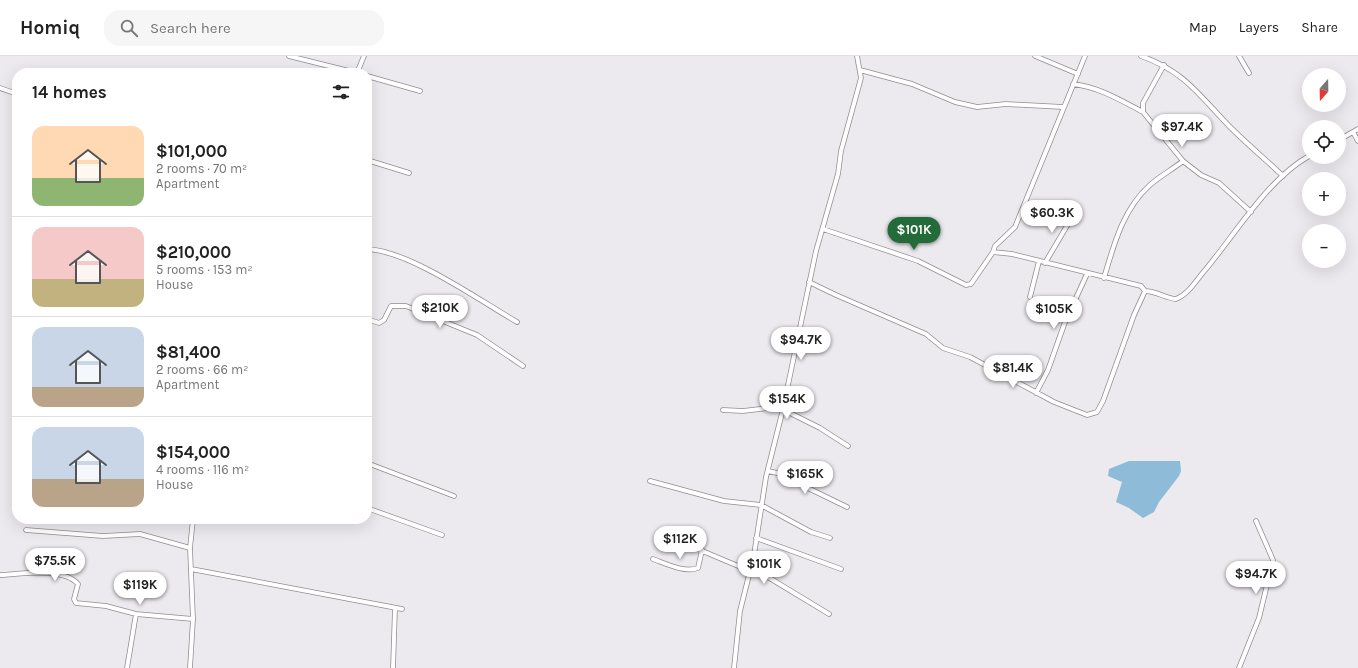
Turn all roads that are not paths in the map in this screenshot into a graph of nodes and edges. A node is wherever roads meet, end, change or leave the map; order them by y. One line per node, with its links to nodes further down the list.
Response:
1 (289, 56): 11 (street)
2 (364, 56): 12 (street)
3 (857, 56): 13 (street)
4 (1035, 56): 15 (street)
5 (1085, 56): 15 (street)
6 (1141, 56): 9 (street)
7 (1159, 56): 9 (street)
8 (1239, 56): 14 (street)
9 (1157, 62): 10 (street)
10 (1164, 65): 22 (street); 31 (street)
11 (337, 68)
12 (359, 68)
13 (860, 70): 21 (street); 34 (street)
14 (1249, 73)
15 (1078, 74): 17 (street)
16 (372, 77): 19 (street)
17 (1073, 84): 21 (street); 22 (street)
18 (0, 88): 20 (street)
19 (420, 91)
20 (12, 92)
21 (1063, 107): 36 (street)
22 (1143, 112): 27 (street)
23 (1358, 129): 24 (street)
24 (1353, 132): 25 (street); 26 (street)
25 (1346, 136)
26 (1358, 141)
27 (1183, 161): 32 (street); 40 (street)
28 (1302, 161): 31 (street)
29 (372, 162): 30 (street)
30 (409, 173)
31 (1283, 176): 32 (street)
32 (1251, 212): 42 (street)
33 (1074, 214): 38 (street)
34 (823, 229): 36 (street); 41 (street)
35 (372, 250): 45 (street)
36 (993, 252): 37 (street)
37 (1039, 261): 38 (street); 43 (street)
38 (1045, 263): 39 (street)
39 (1087, 274): 40 (street); 47 (street)
40 (1104, 278): 42 (street)
41 (809, 282): 47 (street); 48 (street)
42 (1145, 291): 47 (street)
43 (1030, 297)
44 (372, 321): 46 (street)
45 (516, 322)
46 (522, 366)
47 (1036, 393)
48 (783, 409): 49 (street); 50 (street); 52 (street)
49 (724, 410)
50 (848, 446)
51 (372, 465): 54 (street)
52 (768, 471): 55 (street); 56 (street)
53 (650, 481): 55 (street)
54 (454, 496)
55 (761, 505): 62 (street); 63 (street)
56 (847, 507)
57 (372, 510): 61 (street)
58 (1256, 520): 81 (street)
59 (192, 524): 65 (street)
60 (26, 530): 65 (street)
61 (442, 535)
62 (756, 538): 69 (street); 70 (street)
63 (830, 538)
64 (681, 542): 66 (street)
65 (190, 548): 68 (street)
66 (702, 550): 67 (street); 70 (street)
67 (654, 559)
68 (191, 569): 72 (street); 76 (street)
69 (841, 569)
70 (750, 571): 75 (street); 80 (street)
71 (1, 576): 74 (street)
72 (395, 608): 73 (street); 79 (street)
73 (402, 609)
74 (136, 614): 76 (street); 77 (street)
75 (829, 614)
76 (193, 619): 78 (street)
77 (127, 668)
78 (190, 668)
79 (392, 668)
80 (734, 668)
81 (1239, 668)

